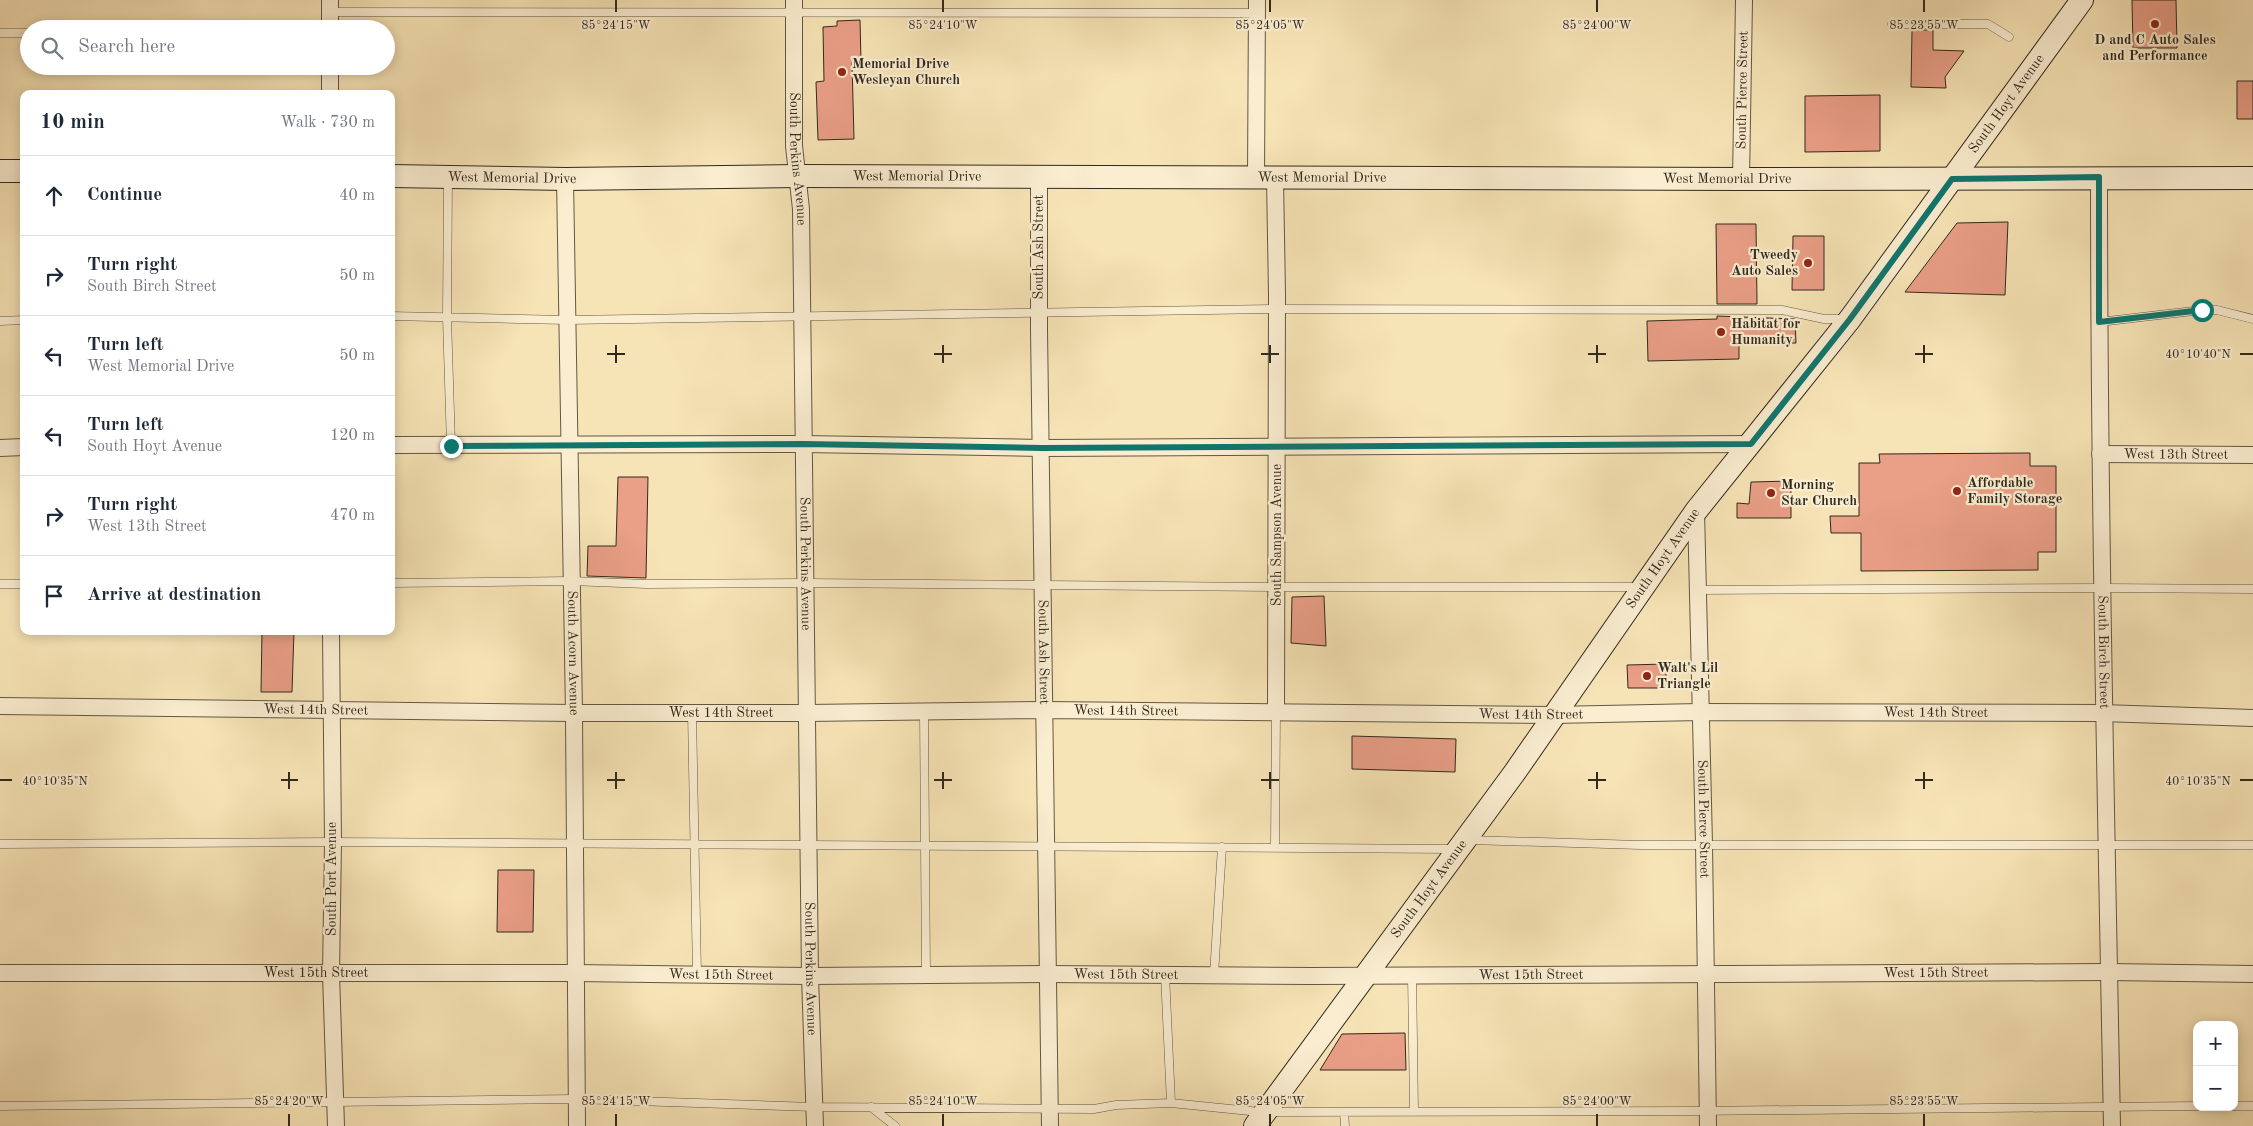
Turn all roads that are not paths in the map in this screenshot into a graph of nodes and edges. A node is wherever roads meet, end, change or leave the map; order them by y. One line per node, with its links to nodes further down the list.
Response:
1 (1744, 0): 23 (street, South Pierce Street)
2 (2082, 0): 22 (main road, South Hoyt Avenue)
3 (794, 6): 4 (lane); 5 (lane); 15 (street, South Perkins Avenue)
4 (1257, 6): 19 (street, South Sampson Avenue)
5 (330, 14)
6 (1892, 24): 9 (lane)
7 (0, 33): 8 (lane)
8 (20, 33)
9 (2009, 37)
10 (330, 75): 11 (street)
11 (330, 90)
12 (0, 171): 13 (main road)
13 (20, 172)
14 (395, 176): 16 (main road, West Memorial Drive)
15 (798, 176): 18 (main road, West Memorial Drive); 21 (main road, West Memorial Drive); 28 (street, South Perkins Avenue)
16 (448, 177): 21 (main road, West Memorial Drive); 27 (lane)
17 (2099, 177): 20 (main road, West Memorial Drive); 22 (main road, West Memorial Drive); 34 (street, South Birch Street)
18 (1039, 178): 19 (main road, West Memorial Drive); 25 (street, South Ash Street)
19 (1266, 178): 23 (main road, West Memorial Drive); 24 (street, South Sampson Avenue)
20 (2253, 178)
21 (565, 179): 32 (street, South Acorn Avenue)
22 (1952, 179): 23 (main road, West Memorial Drive); 29 (main road, South Hoyt Avenue)
23 (1741, 180)
24 (1278, 309): 25 (lane); 29 (lane); 41 (street, South Sampson Avenue)
25 (1039, 313): 28 (lane); 43 (street, South Ash Street)
26 (395, 316): 27 (lane)
27 (447, 318): 32 (lane); 39 (lane)
28 (802, 318): 32 (lane); 35 (street, South Perkins Avenue)
29 (1850, 319): 36 (main road, South Hoyt Avenue)
30 (2253, 319): 34 (lane)
31 (20, 320): 33 (lane)
32 (567, 320): 37 (street, South Acorn Avenue)
33 (0, 321)
34 (2099, 322): 44 (street, South Birch Street)
35 (803, 444): 37 (street); 43 (street); 49 (street, South Perkins Avenue)
36 (1751, 444): 41 (street); 46 (main road, South Hoyt Avenue)
37 (568, 445): 39 (street); 47 (street, South Acorn Avenue)
38 (395, 446): 39 (street)
39 (451, 446)
40 (20, 447): 42 (street)
41 (1278, 447): 43 (street); 53 (street, South Sampson Avenue)
42 (0, 448)
43 (1042, 448): 52 (street, South Ash Street)
44 (2100, 454): 45 (street, West 13th Street); 55 (street, South Birch Street)
45 (2253, 455)
46 (1696, 511): 54 (main road, South Hoyt Avenue); 57 (street, South Pierce Street)
47 (571, 581): 48 (lane); 49 (lane); 65 (street, South Acorn Avenue)
48 (395, 583)
49 (806, 583): 52 (lane); 67 (street, South Perkins Avenue)
50 (0, 584): 51 (lane)
51 (20, 584)
52 (1043, 584): 53 (lane); 60 (street, South Ash Street)
53 (1277, 587): 54 (lane); 62 (street, South Sampson Avenue)
54 (1642, 587): 69 (main road, South Hoyt Avenue)
55 (2103, 588): 56 (lane); 57 (lane); 68 (street, South Birch Street)
56 (2253, 589)
57 (1699, 590): 64 (street, South Pierce Street)
58 (331, 635): 61 (street, South Port Avenue)
59 (0, 706): 61 (street, West 14th Street)
60 (1044, 710): 62 (street, West 14th Street); 63 (street, West 14th Street); 80 (street, South Ash Street)
61 (330, 711): 65 (street, West 14th Street); 71 (street, South Port Avenue)
62 (1276, 711): 69 (street, West 14th Street); 83 (lane)
63 (924, 712): 67 (street, West 14th Street); 75 (lane)
64 (1700, 712): 68 (street, West 14th Street); 69 (street, West 14th Street); 77 (street, South Pierce Street)
65 (574, 713): 66 (street, West 14th Street); 79 (street, South Acorn Avenue)
66 (692, 713): 67 (street, West 14th Street); 73 (lane)
67 (807, 713): 74 (street, South Perkins Avenue)
68 (2102, 713): 70 (street, West 14th Street); 78 (street, South Birch Street)
69 (1553, 716): 76 (main road, South Hoyt Avenue)
70 (2253, 718)
71 (333, 842): 72 (lane); 79 (lane); 88 (street, South Port Avenue)
72 (0, 844)
73 (694, 844): 74 (lane); 79 (lane); 89 (lane)
74 (810, 844): 75 (lane); 97 (street, South Perkins Avenue)
75 (924, 844): 80 (lane); 95 (lane)
76 (1462, 844): 77 (lane); 83 (lane); 92 (main road, South Hoyt Avenue)
77 (1704, 844): 78 (lane); 87 (street, South Pierce Street)
78 (2107, 844): 81 (lane); 84 (street, South Birch Street)
79 (574, 845): 86 (street, South Acorn Avenue)
80 (1045, 845): 82 (lane); 90 (street, South Ash Street)
81 (2253, 845)
82 (1222, 846): 83 (lane); 96 (lane)
83 (1275, 847)
84 (2108, 972): 87 (street, West 15th Street); 94 (street, West 15th Street); 102 (street, South Birch Street)
85 (0, 973): 88 (street, West 15th Street)
86 (574, 973): 88 (street, West 15th Street); 89 (street, West 15th Street); 98 (street, South Acorn Avenue)
87 (1706, 973): 93 (street, West 15th Street); 111 (street, South Pierce Street)
88 (331, 974): 99 (street, South Port Avenue)
89 (697, 974): 97 (street, West 15th Street)
90 (1047, 974): 91 (street, West 15th Street); 95 (street, West 15th Street); 108 (street, South Ash Street)
91 (1164, 974): 96 (street, West 15th Street); 100 (lane)
92 (1365, 974): 93 (street, West 15th Street); 96 (street, West 15th Street); 112 (main road, South Hoyt Avenue)
93 (1412, 974): 109 (lane)
94 (2253, 974)
95 (926, 975): 97 (street, West 15th Street)
96 (1214, 975)
97 (810, 976): 106 (street, South Perkins Avenue)
98 (576, 1099): 99 (lane); 106 (lane); 114 (street, South Acorn Avenue)
99 (334, 1100): 101 (lane); 113 (street, South Port Avenue)
100 (1171, 1103): 108 (lane); 112 (lane)
101 (0, 1106)
102 (2111, 1106): 103 (lane); 111 (lane); 119 (street, South Birch Street)
103 (2193, 1106)
104 (2238, 1106): 105 (lane)
105 (2253, 1106)
106 (814, 1107): 107 (lane); 115 (street, South Perkins Avenue)
107 (871, 1107): 108 (lane); 116 (lane)
108 (1049, 1108): 117 (street, South Ash Street)
109 (1414, 1111): 110 (lane); 111 (lane)
110 (1344, 1112): 112 (lane); 118 (lane)
111 (1708, 1118)
112 (1261, 1119)
113 (336, 1126)
114 (577, 1126)
115 (814, 1126)
116 (895, 1126)
117 (1050, 1126)
118 (1345, 1126)
119 (2112, 1126)

